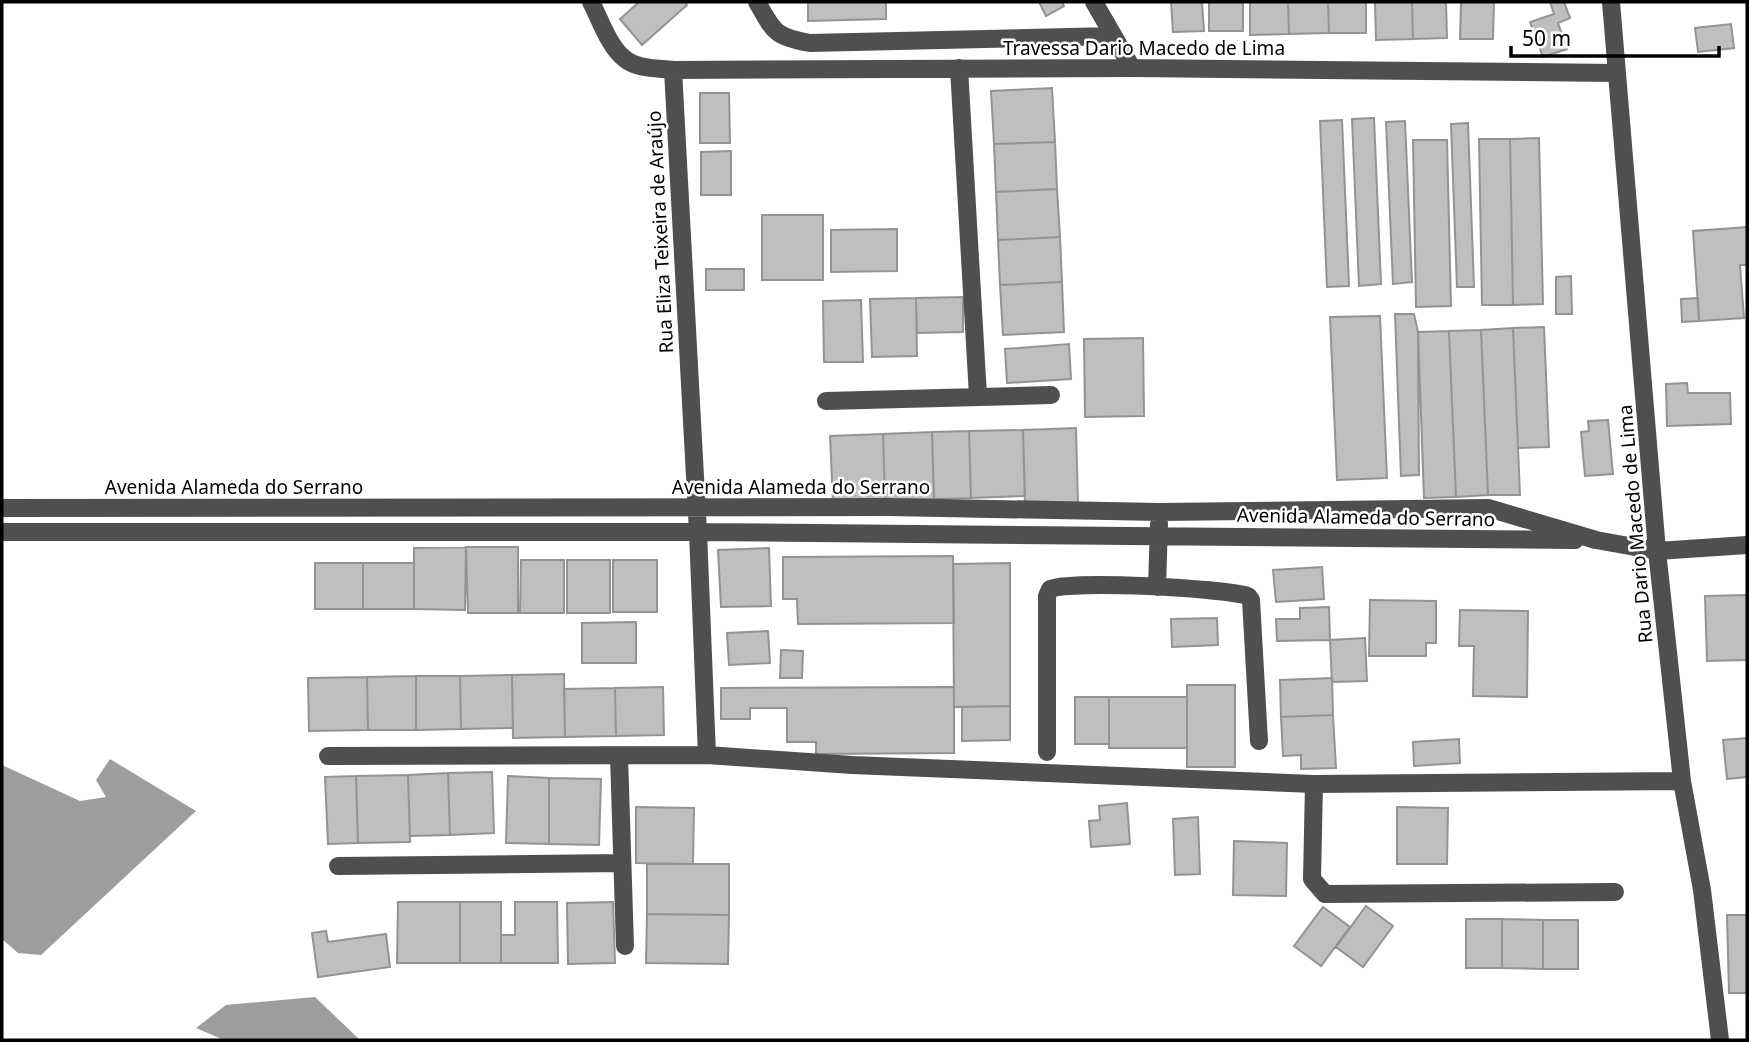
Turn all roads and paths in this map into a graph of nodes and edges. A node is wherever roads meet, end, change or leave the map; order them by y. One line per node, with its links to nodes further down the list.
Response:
1 (591, 2): 8 (street)
2 (757, 2): 5 (street)
3 (1094, 2): 5 (street)
4 (1611, 2): 9 (street, Rua Dario Macedo de Lima)
5 (1112, 36): 7 (street)
6 (959, 68): 7 (street, Travessa Dario Macedo de Lima); 8 (street, Travessa Dario Macedo de Lima); 11 (street)
7 (1132, 68): 9 (street, Travessa Dario Macedo de Lima)
8 (673, 70): 14 (street, Rua Eliza Teixeira de Araújo)
9 (1616, 73): 21 (street, Rua Dario Macedo de Lima)
10 (1051, 395): 11 (street)
11 (978, 396): 12 (street)
12 (826, 401)
13 (2, 508): 14 (street, Avenida Alameda do Serrano)
14 (696, 509): 15 (street, Avenida Alameda do Serrano); 17 (street, Rua Eliza Teixeira de Araújo)
15 (1159, 512): 18 (street); 19 (street, Avenida Alameda do Serrano)
16 (2, 532): 17 (street, Avenida Alameda do Serrano)
17 (698, 532): 18 (street, Avenida Alameda do Serrano); 25 (street, Rua Eliza Teixeira de Araújo)
18 (1158, 535): 19 (street, Avenida Alameda do Serrano); 22 (street)
19 (1596, 540): 21 (street, Avenida Alameda do Serrano)
20 (1747, 545): 21 (street, Avenida Alameda do Serrano)
21 (1657, 551): 28 (street, Rua Dario Macedo de Lima)
22 (1157, 587): 23 (street); 24 (street)
23 (1259, 741)
24 (1047, 752)
25 (706, 755): 27 (street); 29 (street)
26 (328, 756): 27 (street)
27 (620, 756): 30 (street)
28 (1682, 781): 29 (street); 34 (street, Rua Dario Macedo de Lima)
29 (1314, 784): 32 (street)
30 (622, 863): 31 (street); 33 (street)
31 (338, 866)
32 (1615, 892)
33 (625, 946)
34 (1720, 1040)

